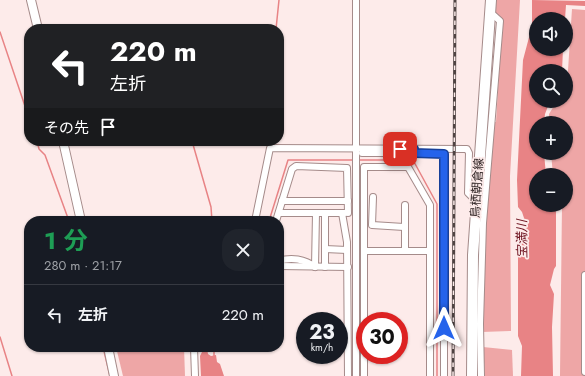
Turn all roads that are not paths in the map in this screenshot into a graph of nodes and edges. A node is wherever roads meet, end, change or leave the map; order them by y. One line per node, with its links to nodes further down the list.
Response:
1 (31, 0): 5 (street)
2 (356, 0): 7 (street)
3 (491, 0): 4 (main road, 鳥栖朝倉線)
4 (490, 12): 13 (main road, 鳥栖朝倉線); 47 (street)
5 (37, 24)
6 (64, 146): 21 (street)
7 (356, 149): 8 (street); 19 (street); 22 (street)
8 (414, 151): 9 (street); 13 (street); 45 (street)
9 (362, 153)
10 (372, 197): 24 (street)
11 (282, 201): 12 (street); 12 (street); 15 (street)
12 (348, 201): 18 (street)
13 (476, 201): 46 (main road, 鳥栖朝倉線)
14 (405, 205): 24 (street)
15 (279, 213): 16 (street); 23 (street)
16 (316, 213): 17 (street); 32 (street)
17 (325, 213): 18 (street); 25 (street)
18 (345, 213): 19 (street); 26 (street)
19 (356, 214): 20 (street); 42 (street)
20 (364, 214): 27 (street); 29 (street)
21 (80, 216)
22 (256, 216)
23 (278, 216)
24 (404, 227): 28 (street)
25 (325, 249): 26 (street); 33 (street)
26 (347, 250): 34 (street)
27 (364, 251): 28 (street); 43 (street)
28 (405, 251): 29 (street)
29 (430, 251): 44 (street)
30 (284, 261): 32 (street)
31 (284, 266): 32 (street)
32 (316, 267): 33 (street)
33 (325, 267): 34 (street)
34 (348, 267): 41 (street)
35 (585, 275): 38 (street)
36 (109, 352): 39 (street)
37 (194, 352): 40 (street)
38 (585, 372)
39 (114, 376)
40 (196, 376)
41 (348, 376)
42 (356, 376)
43 (364, 376)
44 (430, 376)
45 (444, 376)
46 (472, 376)
47 (481, 376)

